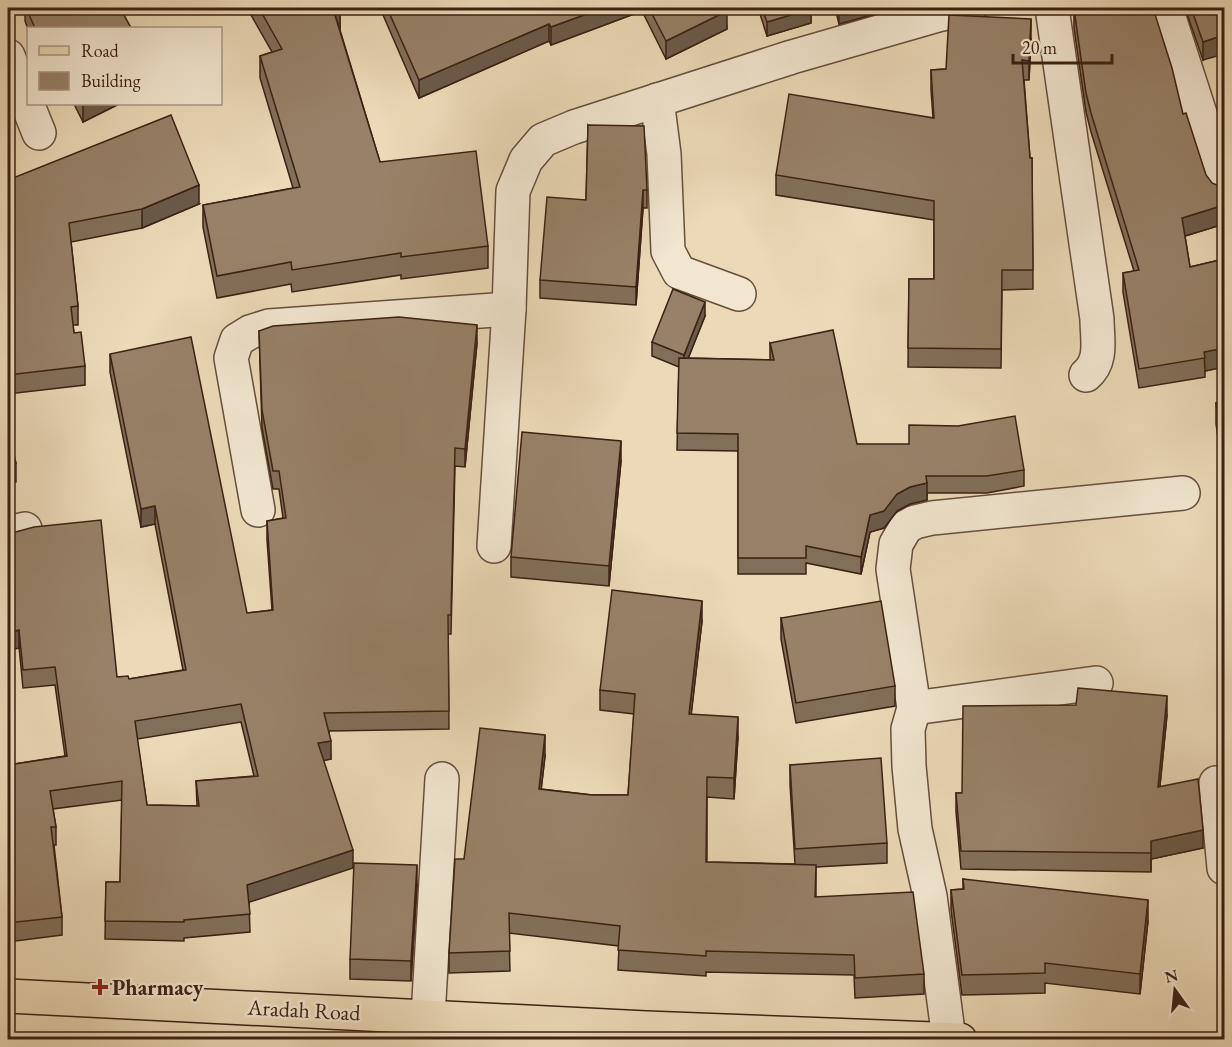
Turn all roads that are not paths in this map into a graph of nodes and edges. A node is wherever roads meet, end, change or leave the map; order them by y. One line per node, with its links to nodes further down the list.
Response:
1 (970, 8): 5 (street)
2 (1052, 8): 12 (street)
3 (1166, 8): 9 (street)
4 (8, 56): 6 (street)
5 (657, 100): 10 (street); 11 (street)
6 (27, 103)
7 (28, 105): 8 (street)
8 (39, 133)
9 (1224, 188)
10 (740, 294)
11 (509, 309): 14 (street); 15 (street)
12 (1086, 375)
13 (1183, 493): 17 (street)
14 (258, 510)
15 (494, 546)
16 (1096, 683): 17 (street)
17 (914, 708): 25 (street)
18 (442, 779): 22 (street)
19 (1216, 783): 20 (street)
20 (1224, 868)
21 (8, 996): 22 (main road, Aradah Road)
22 (428, 1016): 23 (main road, Aradah Road)
23 (553, 1031): 24 (main road, Aradah Road)
24 (646, 1034): 25 (main road, Aradah Road)
25 (949, 1039): 26 (main road, Aradah Road)
26 (960, 1040)

